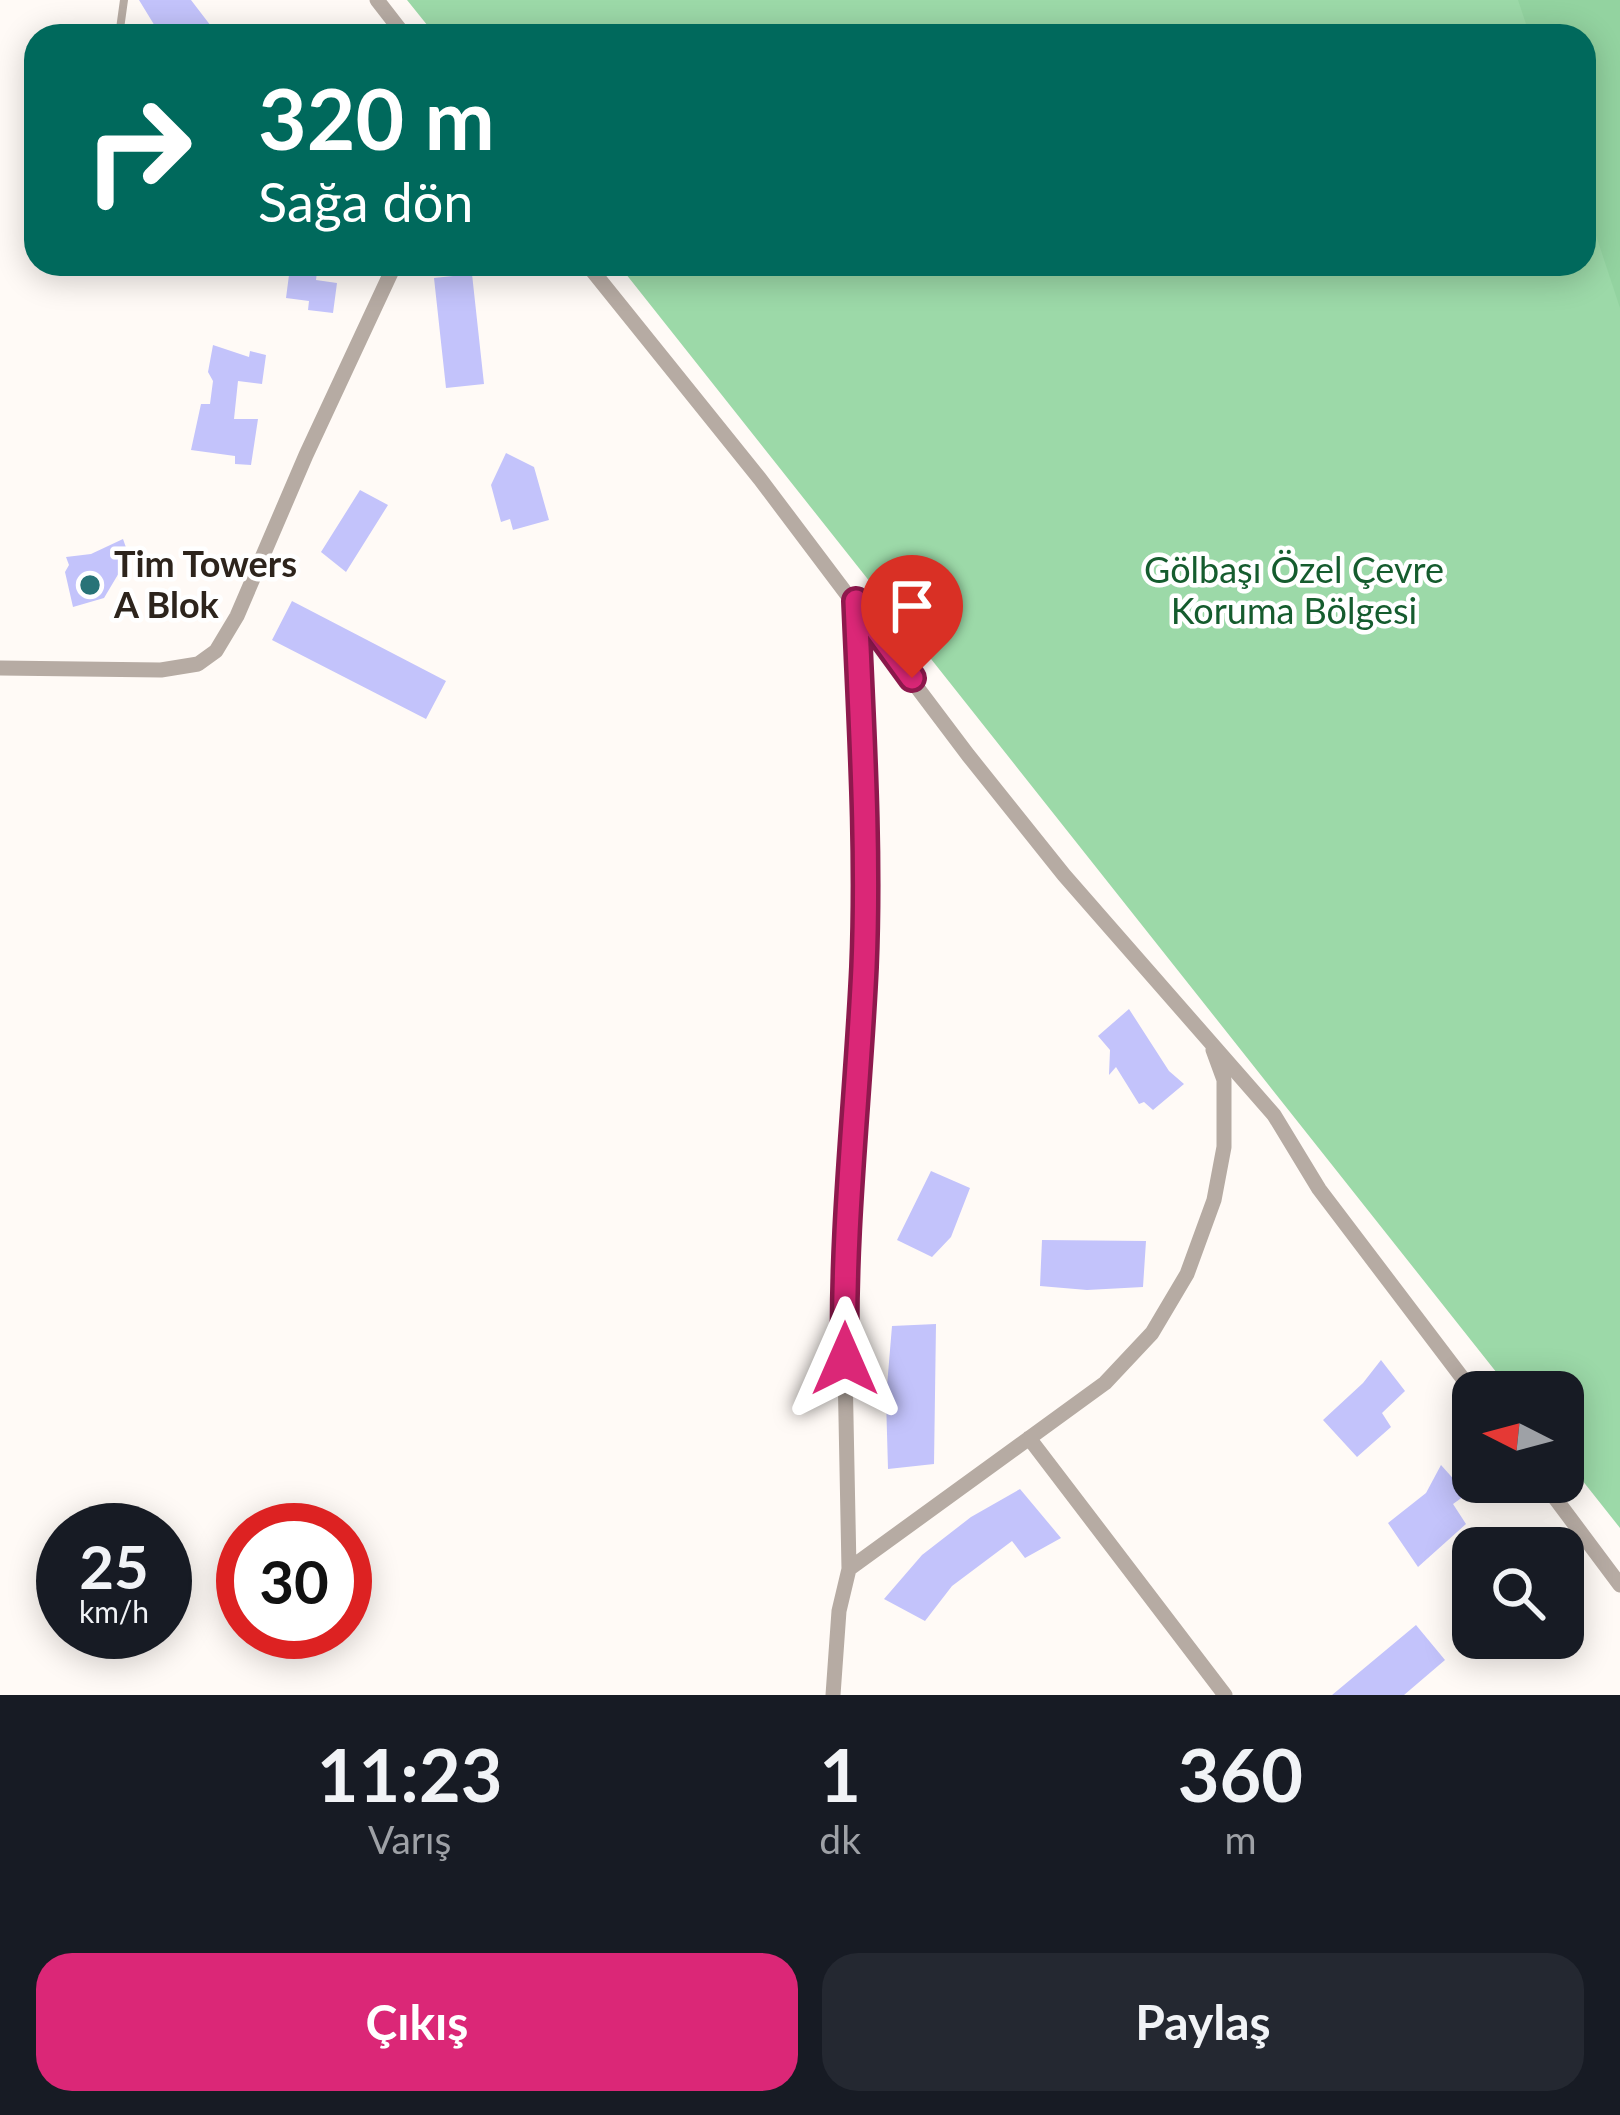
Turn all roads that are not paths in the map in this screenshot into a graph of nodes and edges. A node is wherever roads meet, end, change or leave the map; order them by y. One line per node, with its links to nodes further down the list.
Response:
1 (377, 0): 2 (street)
2 (396, 24)
3 (389, 276): 6 (street)
4 (597, 276): 5 (street)
5 (856, 601): 7 (street); 11 (street)
6 (0, 668)
7 (1208, 1036): 8 (street); 9 (street)
8 (1457, 1371)
9 (1029, 1438): 11 (street); 14 (street)
10 (1559, 1503): 12 (street)
11 (849, 1568): 13 (street)
12 (1620, 1585)
13 (833, 1695)
14 (1225, 1695)

